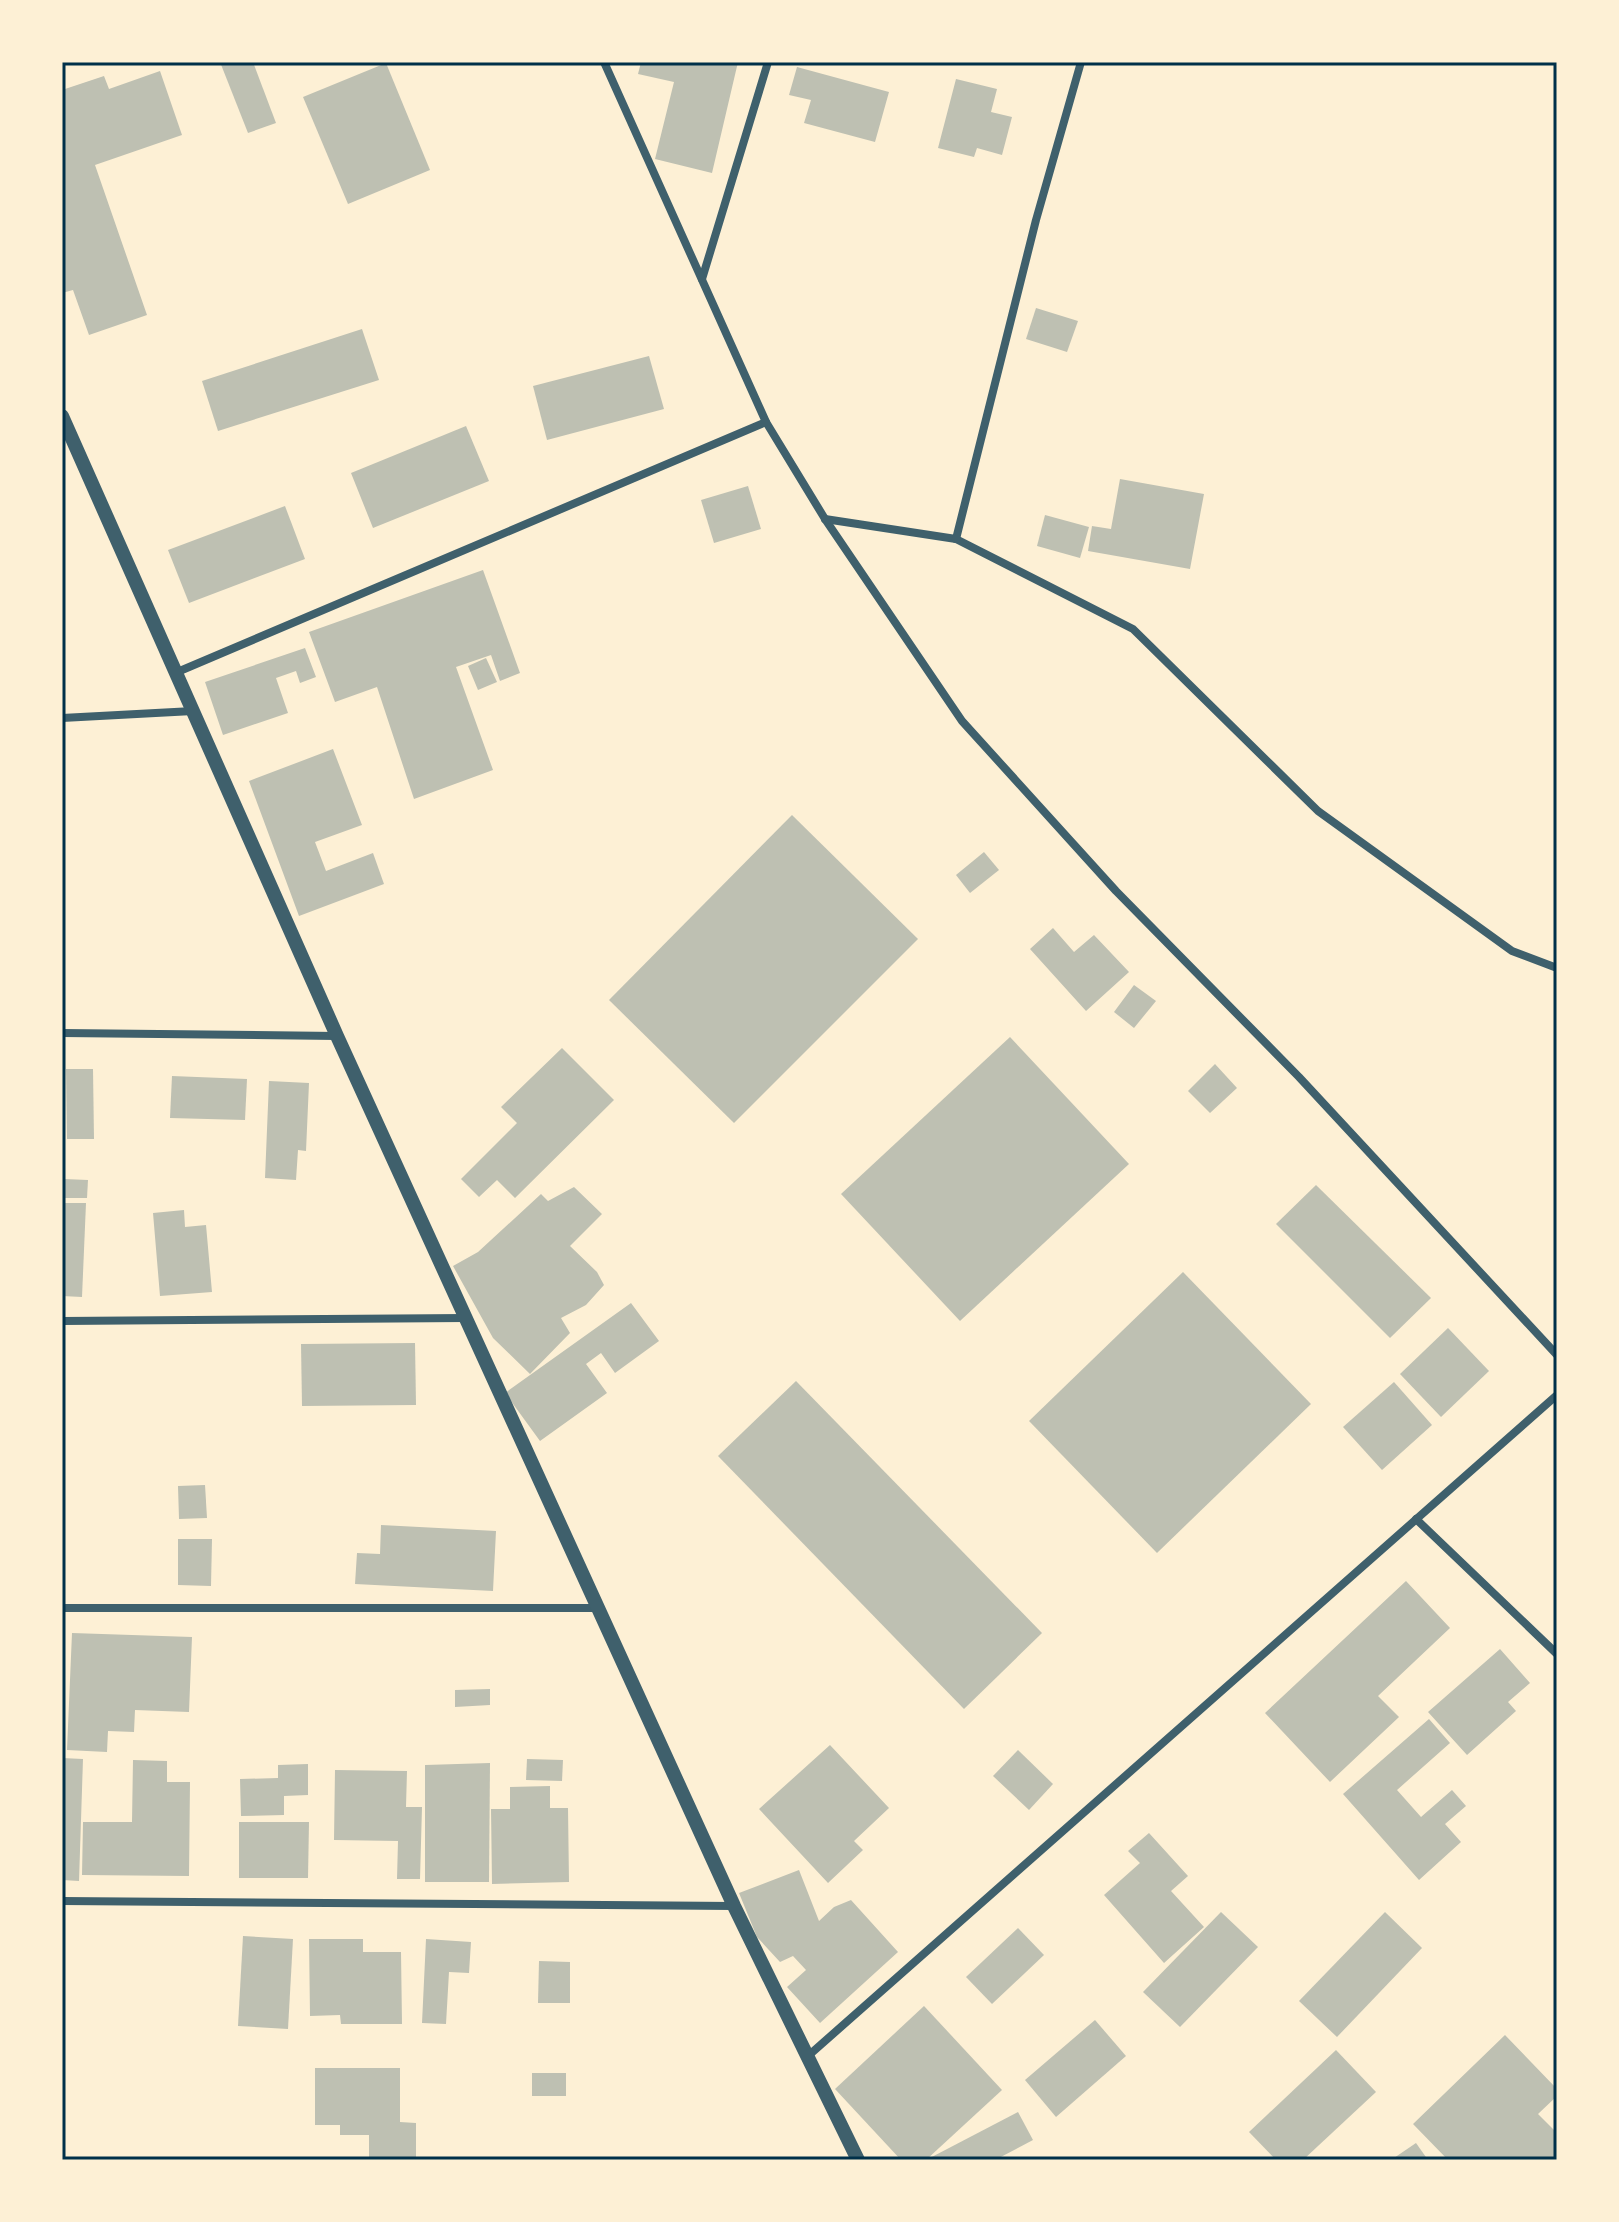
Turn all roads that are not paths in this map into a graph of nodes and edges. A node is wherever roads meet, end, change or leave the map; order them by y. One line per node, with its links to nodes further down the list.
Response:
1 (604, 62): 4 (street)
2 (768, 62): 4 (street)
3 (1081, 62): 8 (street)
4 (702, 280): 6 (street)
5 (62, 416): 9 (street)
6 (766, 422): 7 (street); 9 (street)
7 (825, 519): 8 (street); 17 (street)
8 (956, 539): 12 (street)
9 (174, 674): 10 (street)
10 (193, 711): 11 (street); 14 (street)
11 (62, 718)
12 (1557, 968)
13 (62, 1033): 14 (street)
14 (337, 1036): 15 (street)
15 (466, 1318): 16 (street); 21 (street)
16 (62, 1321)
17 (1557, 1355)
18 (1557, 1395): 19 (street)
19 (1416, 1519): 22 (street); 25 (street)
20 (62, 1608): 21 (street)
21 (598, 1608): 24 (street)
22 (1557, 1654)
23 (62, 1901): 24 (street)
24 (734, 1906): 25 (street)
25 (808, 2056): 26 (street)
26 (858, 2160)

